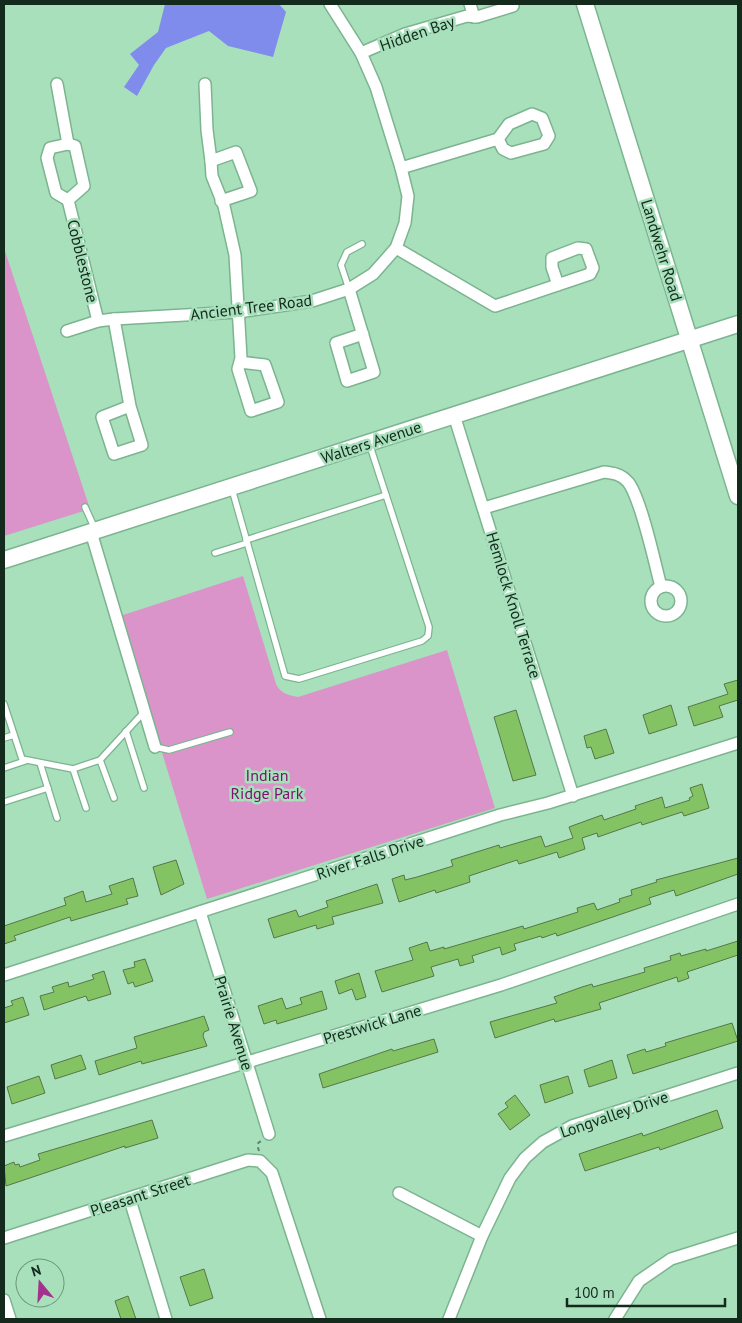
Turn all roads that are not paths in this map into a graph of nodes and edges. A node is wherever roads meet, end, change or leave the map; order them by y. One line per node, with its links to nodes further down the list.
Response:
1 (330, 4): 6 (street, Ancient Tree Road)
2 (470, 4): 5 (street, Hidden Bay)
3 (512, 4): 5 (street, Hidden Bay)
4 (585, 4): 25 (main road, Landwehr Road)
5 (474, 17): 6 (street, Hidden Bay)
6 (362, 53): 12 (street, Ancient Tree Road)
7 (57, 84): 10 (street, Cobblestone)
8 (205, 84): 11 (street)
9 (498, 139): 12 (street)
10 (68, 144): 13 (street, Cobblestone); 13 (street, Cobblestone)
11 (211, 161): 14 (street); 14 (street)
12 (401, 168): 16 (street, Ancient Tree Road)
13 (68, 200): 21 (street, Cobblestone)
14 (221, 201): 19 (street)
15 (362, 244): 18 (lane)
16 (396, 248): 17 (street); 18 (street, Ancient Tree Road)
17 (558, 285)
18 (349, 289): 19 (street, Ancient Tree Road); 24 (street)
19 (238, 312): 20 (street, Ancient Tree Road); 26 (street)
20 (114, 319): 21 (street, Ancient Tree Road); 27 (street)
21 (98, 321): 23 (street, Ancient Tree Road)
22 (738, 324): 25 (main road, Walters Avenue)
23 (67, 331)
24 (363, 334)
25 (689, 339): 28 (main road, Walters Avenue); 30 (main road, Landwehr Road)
26 (240, 362): 26 (street)
27 (130, 406)
28 (454, 415): 29 (main road, Walters Avenue); 35 (street, Hemlock Knoll Terrace)
29 (369, 442): 31 (main road, Walters Avenue); 32 (lane)
30 (735, 474): 33 (main road, Landwehr Road)
31 (232, 487): 36 (main road, Walters Avenue); 37 (lane)
32 (386, 495): 37 (lane); 37 (lane)
33 (738, 496)
34 (85, 507): 36 (lane)
35 (484, 508): 40 (street); 56 (street, Hemlock Knoll Terrace)
36 (94, 531): 39 (main road, Walters Avenue); 42 (street)
37 (246, 542): 38 (lane)
38 (214, 553)
39 (4, 560)
40 (661, 586)
41 (4, 705): 45 (lane)
42 (144, 712): 43 (lane); 48 (street)
43 (126, 731): 50 (lane); 55 (lane)
44 (230, 732): 48 (lane)
45 (14, 735): 46 (lane); 49 (lane)
46 (4, 738)
47 (738, 743): 56 (street, River Falls Drive)
48 (154, 747)
49 (27, 760): 51 (lane); 52 (lane)
50 (100, 760): 53 (lane); 57 (lane)
51 (40, 763): 53 (lane); 54 (lane)
52 (4, 768)
53 (73, 769): 59 (lane)
54 (48, 788): 58 (lane); 60 (lane)
55 (144, 788)
56 (573, 796): 62 (street, River Falls Drive)
57 (114, 798)
58 (4, 802)
59 (86, 808)
60 (57, 818)
61 (738, 904): 64 (street, Prestwick Lane)
62 (200, 912): 63 (street, River Falls Drive); 64 (street, Prairie Avenue)
63 (4, 975)
64 (247, 1062): 66 (street, Prairie Avenue); 67 (street, Prestwick Lane)
65 (738, 1076): 70 (street, Longvalley Drive)
66 (269, 1134)
67 (4, 1136)
68 (399, 1193): 70 (street)
69 (130, 1200): 71 (street, Pleasant Street); 75 (street); 76 (street, Pleasant Street)
70 (482, 1236): 77 (street, Longvalley Drive)
71 (4, 1238)
72 (738, 1238): 78 (street)
73 (4, 1300): 74 (street)
74 (10, 1319)
75 (166, 1319)
76 (320, 1319)
77 (448, 1319)
78 (615, 1319)

